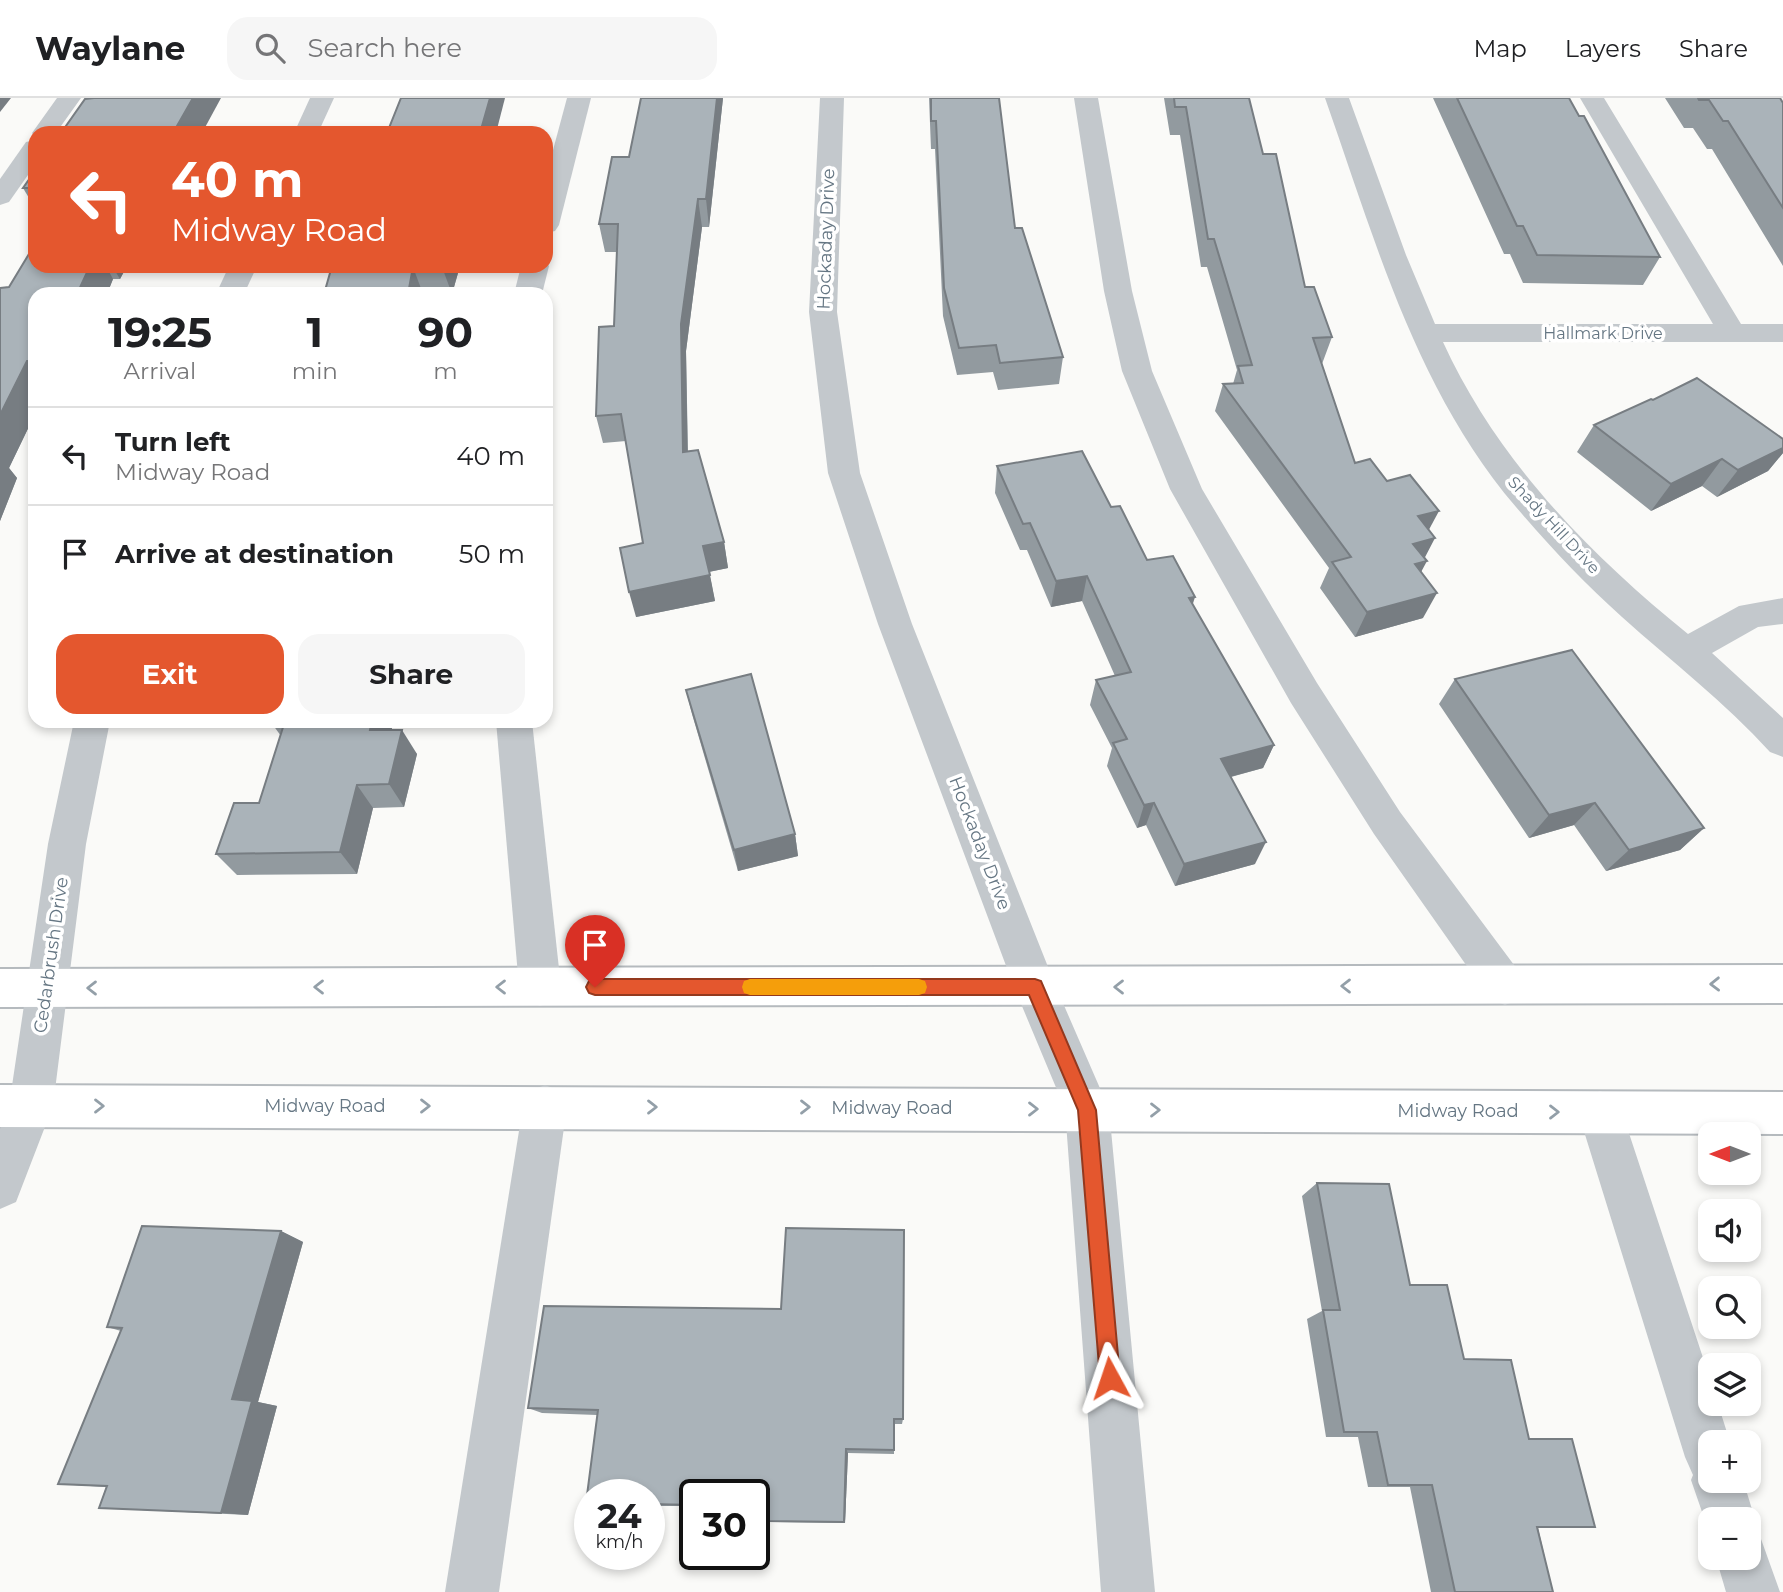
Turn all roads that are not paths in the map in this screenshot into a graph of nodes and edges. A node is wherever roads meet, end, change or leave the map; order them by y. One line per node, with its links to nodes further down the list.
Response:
1 (68, 98): 8 (street)
2 (323, 98): 9 (street)
3 (579, 98): 12 (street)
4 (832, 98): 24 (street, Hockaday Drive)
5 (1086, 98): 22 (street)
6 (1336, 98): 13 (street, Shady Hill Drive)
7 (1591, 98): 14 (street)
8 (49, 126)
9 (309, 126)
10 (28, 157): 11 (street)
11 (0, 197)
12 (553, 198)
13 (1424, 333): 14 (street, Hallmark Drive); 17 (street, Shady Hill Drive)
14 (1732, 333): 15 (street, Hallmark Drive)
15 (1783, 333)
16 (1783, 611): 17 (street)
17 (1688, 650): 20 (street, Shady Hill Drive)
18 (91, 728): 26 (street, Cedarbrush Drive)
19 (515, 728): 23 (street)
20 (1783, 742)
21 (1783, 984): 22 (main road, one-way to 22)
22 (1504, 986): 24 (main road, one-way to 24)
23 (540, 987): 24 (main road); 26 (main road, one-way to 26)
24 (1035, 987): 29 (street, Hockaday Drive)
25 (0, 988): 26 (main road)
26 (47, 988): 27 (street, Cedarbrush Drive)
27 (16, 1106): 28 (main road, Midway Road, one-way to 28); 32 (street, Cedarbrush Drive)
28 (545, 1106): 29 (main road, Midway Road, one-way to 29); 35 (street)
29 (1087, 1110): 30 (main road, Midway Road, one-way to 30); 36 (street, Hockaday Drive)
30 (1600, 1112): 31 (main road, Midway Road); 33 (street)
31 (1783, 1113)
32 (0, 1186)
33 (1701, 1430)
34 (1746, 1570): 37 (street)
35 (472, 1592)
36 (1128, 1592)
37 (1753, 1592)

